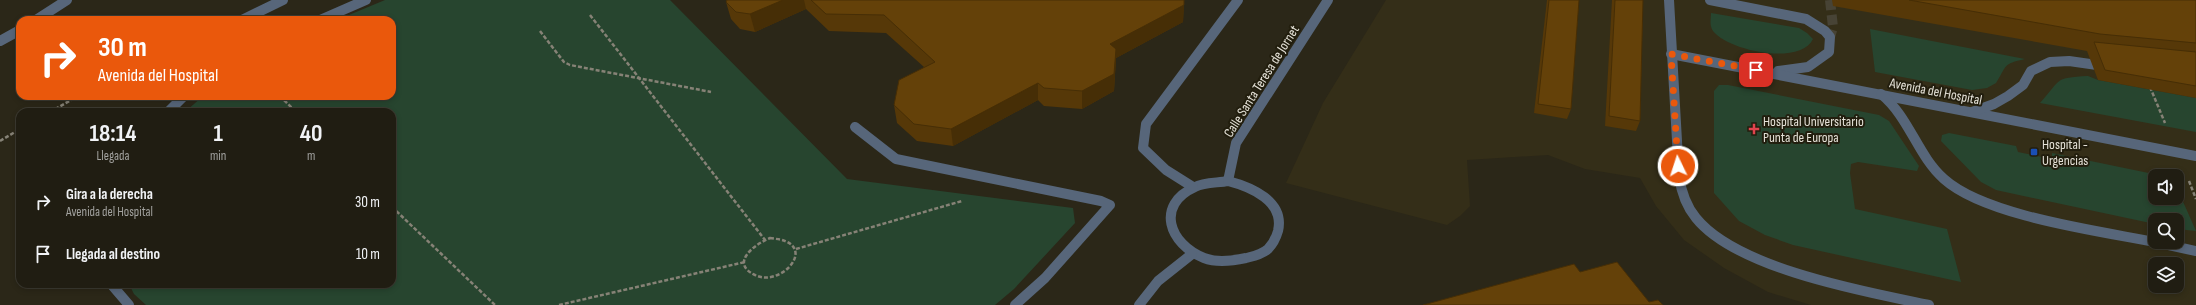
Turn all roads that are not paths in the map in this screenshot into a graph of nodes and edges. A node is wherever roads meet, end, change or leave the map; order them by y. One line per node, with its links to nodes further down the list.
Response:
1 (67, 0): 8 (street)
2 (283, 0): 9 (street)
3 (366, 0): 10 (street)
4 (1238, 0): 23 (street)
5 (1328, 0): 22 (street, Calle Santa Teresa de Jornet)
6 (1669, 0): 13 (street)
7 (1710, 0): 15 (street)
8 (42, 16)
9 (250, 16)
10 (329, 16)
11 (16, 33): 12 (street)
12 (0, 41)
13 (1671, 54): 15 (street, Avenida del Hospital); 32 (street)
14 (2114, 67): 19 (street)
15 (1770, 72): 16 (street, Avenida del Hospital)
16 (1881, 94): 19 (street, Avenida del Hospital); 24 (street)
17 (180, 100): 18 (street)
18 (172, 108)
19 (1972, 112): 21 (street, Avenida del Hospital)
20 (855, 127): 30 (street)
21 (2196, 156)
22 (1228, 181): 23 (street); 27 (street)
23 (1193, 186): 27 (street)
24 (2148, 241)
25 (2184, 248): 26 (street)
26 (2196, 251)
27 (1192, 254): 31 (street)
28 (114, 288): 29 (street)
29 (129, 305)
30 (1016, 305)
31 (1139, 305)
32 (1929, 305)

